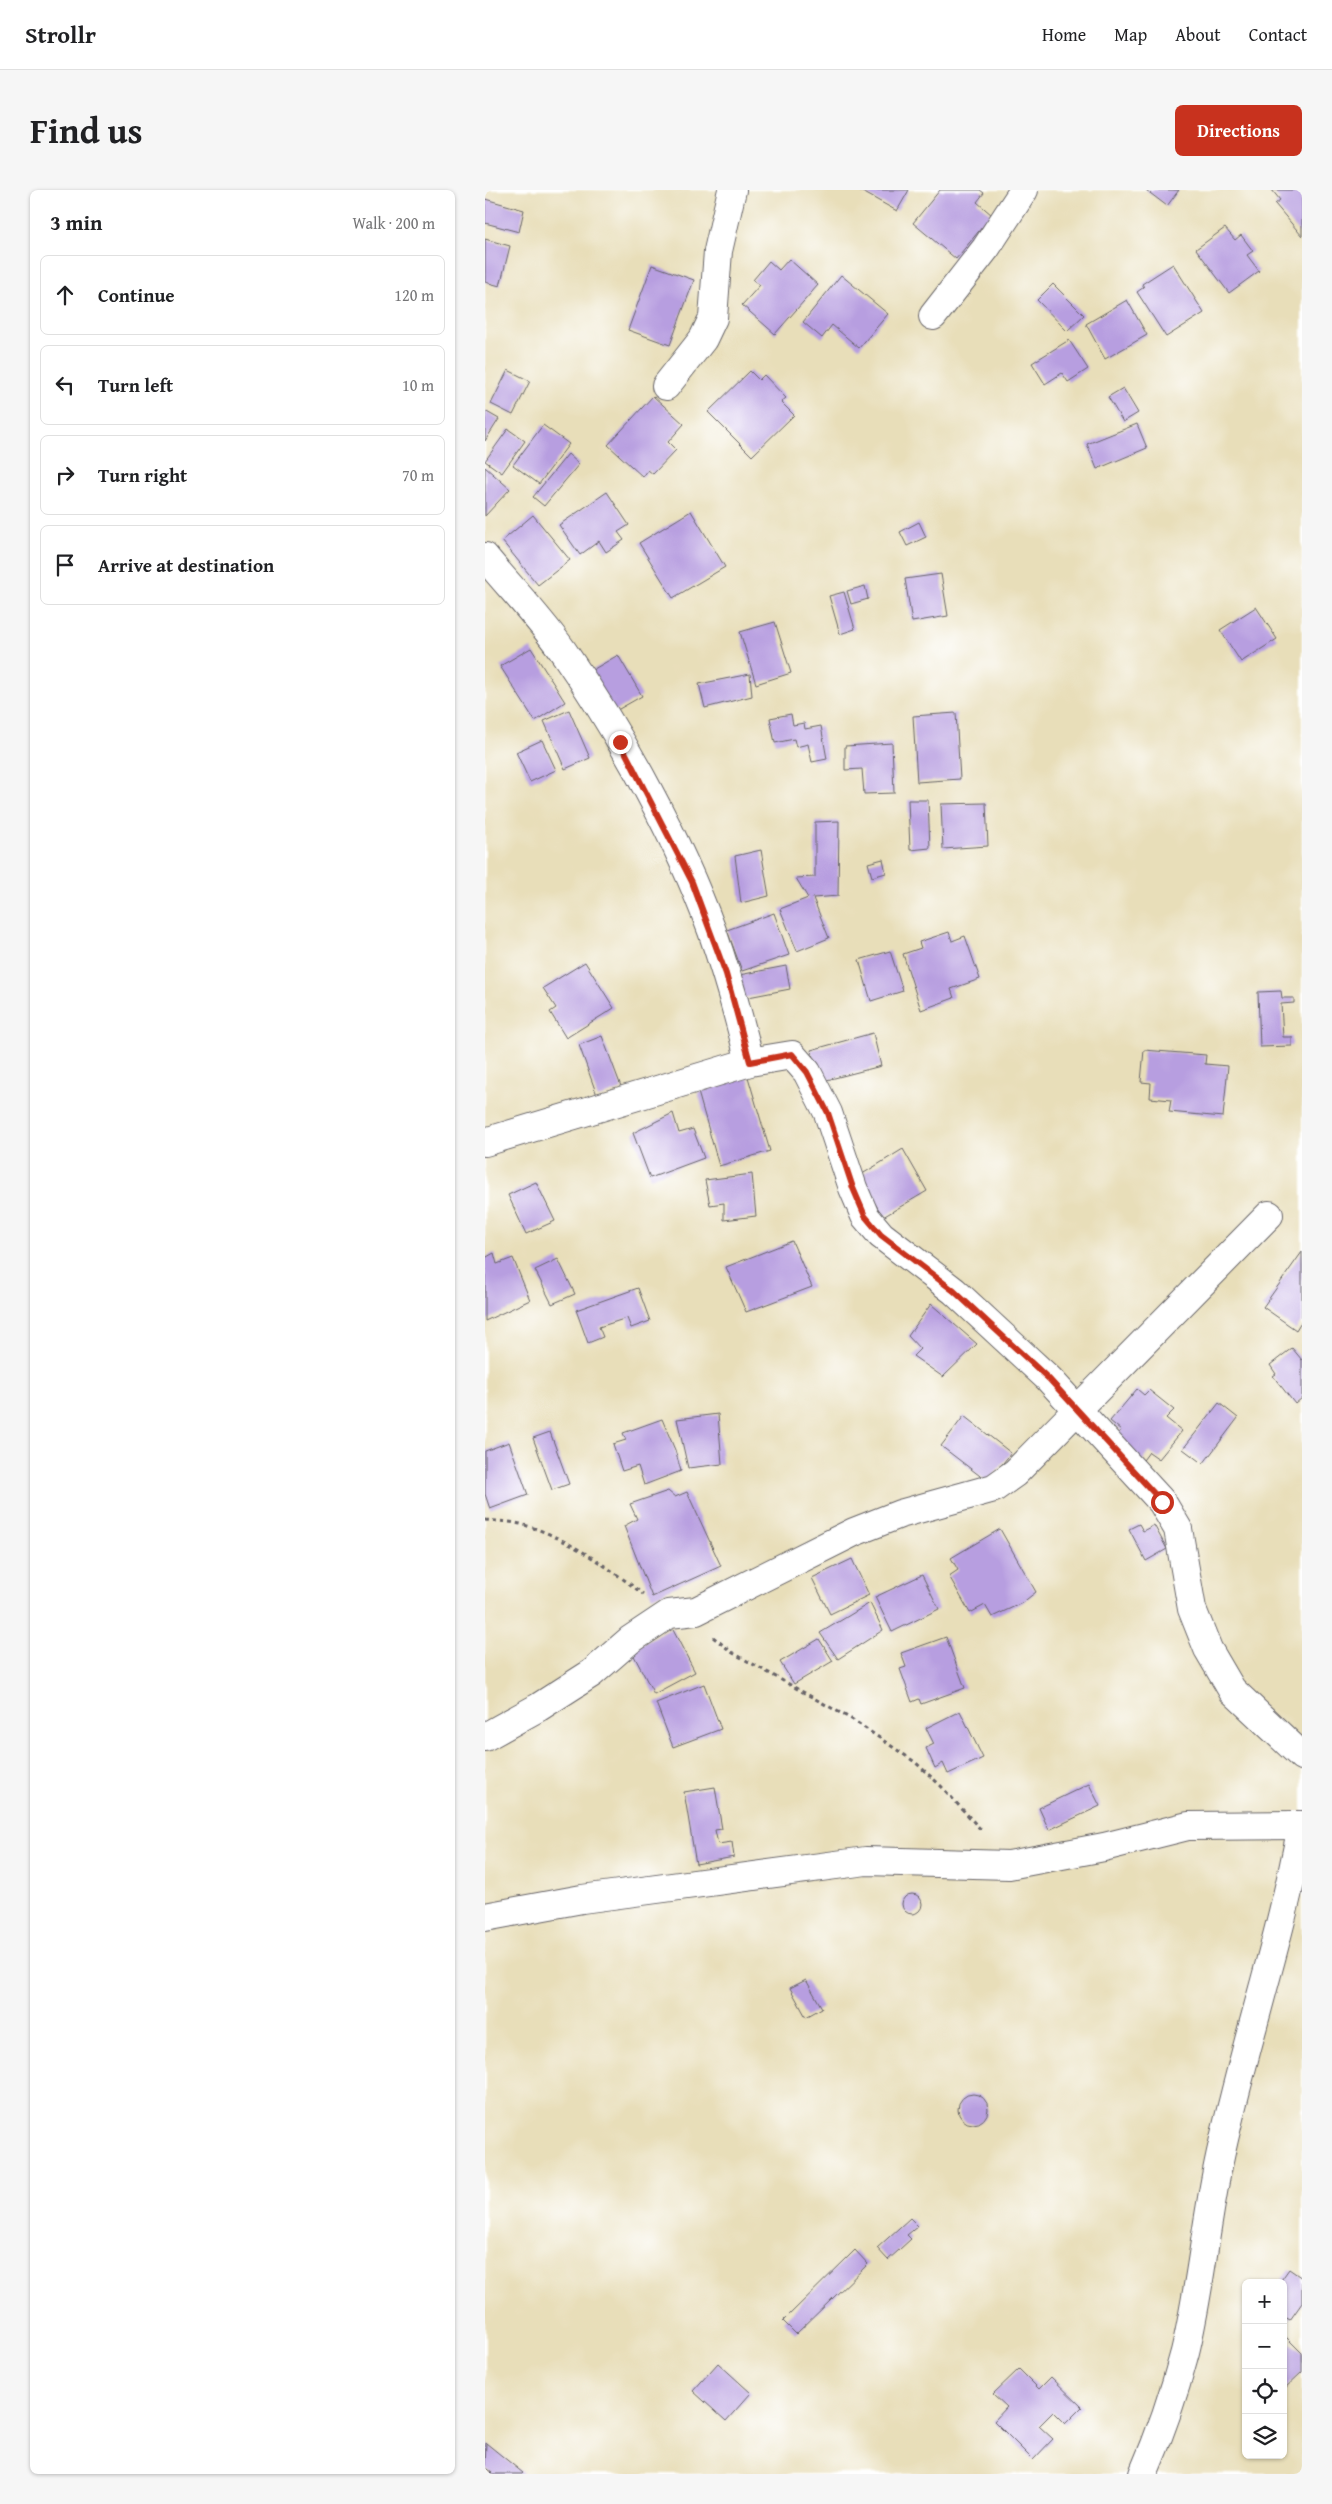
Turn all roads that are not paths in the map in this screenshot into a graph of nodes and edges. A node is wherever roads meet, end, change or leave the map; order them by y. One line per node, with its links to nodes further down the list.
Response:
1 (732, 190): 4 (street)
2 (1024, 190): 3 (street)
3 (933, 316)
4 (667, 386)
5 (485, 557): 6 (street)
6 (750, 1062): 7 (street); 9 (street)
7 (485, 1142)
8 (1269, 1215): 9 (street)
9 (1077, 1411): 10 (street); 11 (street)
10 (485, 1737)
11 (1302, 1756)
12 (1302, 1825): 13 (street); 14 (street)
13 (485, 1918)
14 (1143, 2474)

